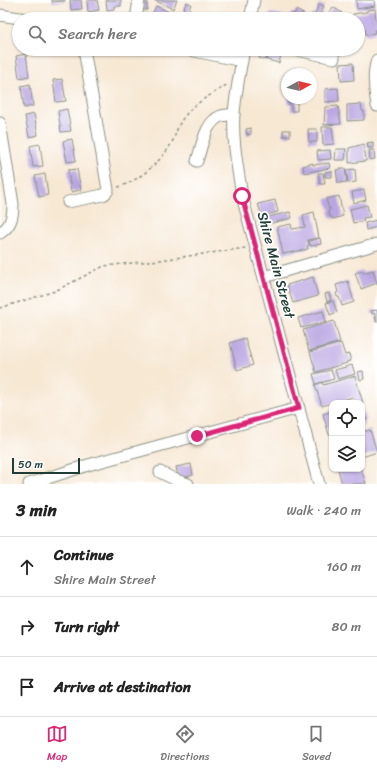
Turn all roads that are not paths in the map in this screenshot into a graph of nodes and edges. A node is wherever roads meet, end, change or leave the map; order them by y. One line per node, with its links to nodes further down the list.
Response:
1 (139, 0): 3 (street)
2 (254, 0): 4 (street)
3 (137, 12)
4 (251, 12)
5 (0, 14): 6 (street)
6 (12, 16)
7 (85, 56): 18 (street)
8 (218, 56): 13 (street)
9 (243, 56): 13 (street, Shire Main Street)
10 (325, 56): 11 (street)
11 (334, 58)
12 (377, 60): 14 (street)
13 (242, 61): 15 (street, Shire Main Street)
14 (377, 106)
15 (234, 114): 17 (street); 21 (street, Shire Main Street)
16 (0, 123): 19 (street)
17 (197, 161)
18 (68, 202)
19 (0, 233)
20 (377, 244): 21 (street)
21 (264, 277): 22 (street, Shire Main Street)
22 (299, 408): 24 (street); 26 (street, Shire Main Street)
23 (160, 472): 25 (street)
24 (29, 484)
25 (188, 484)
26 (320, 484)

